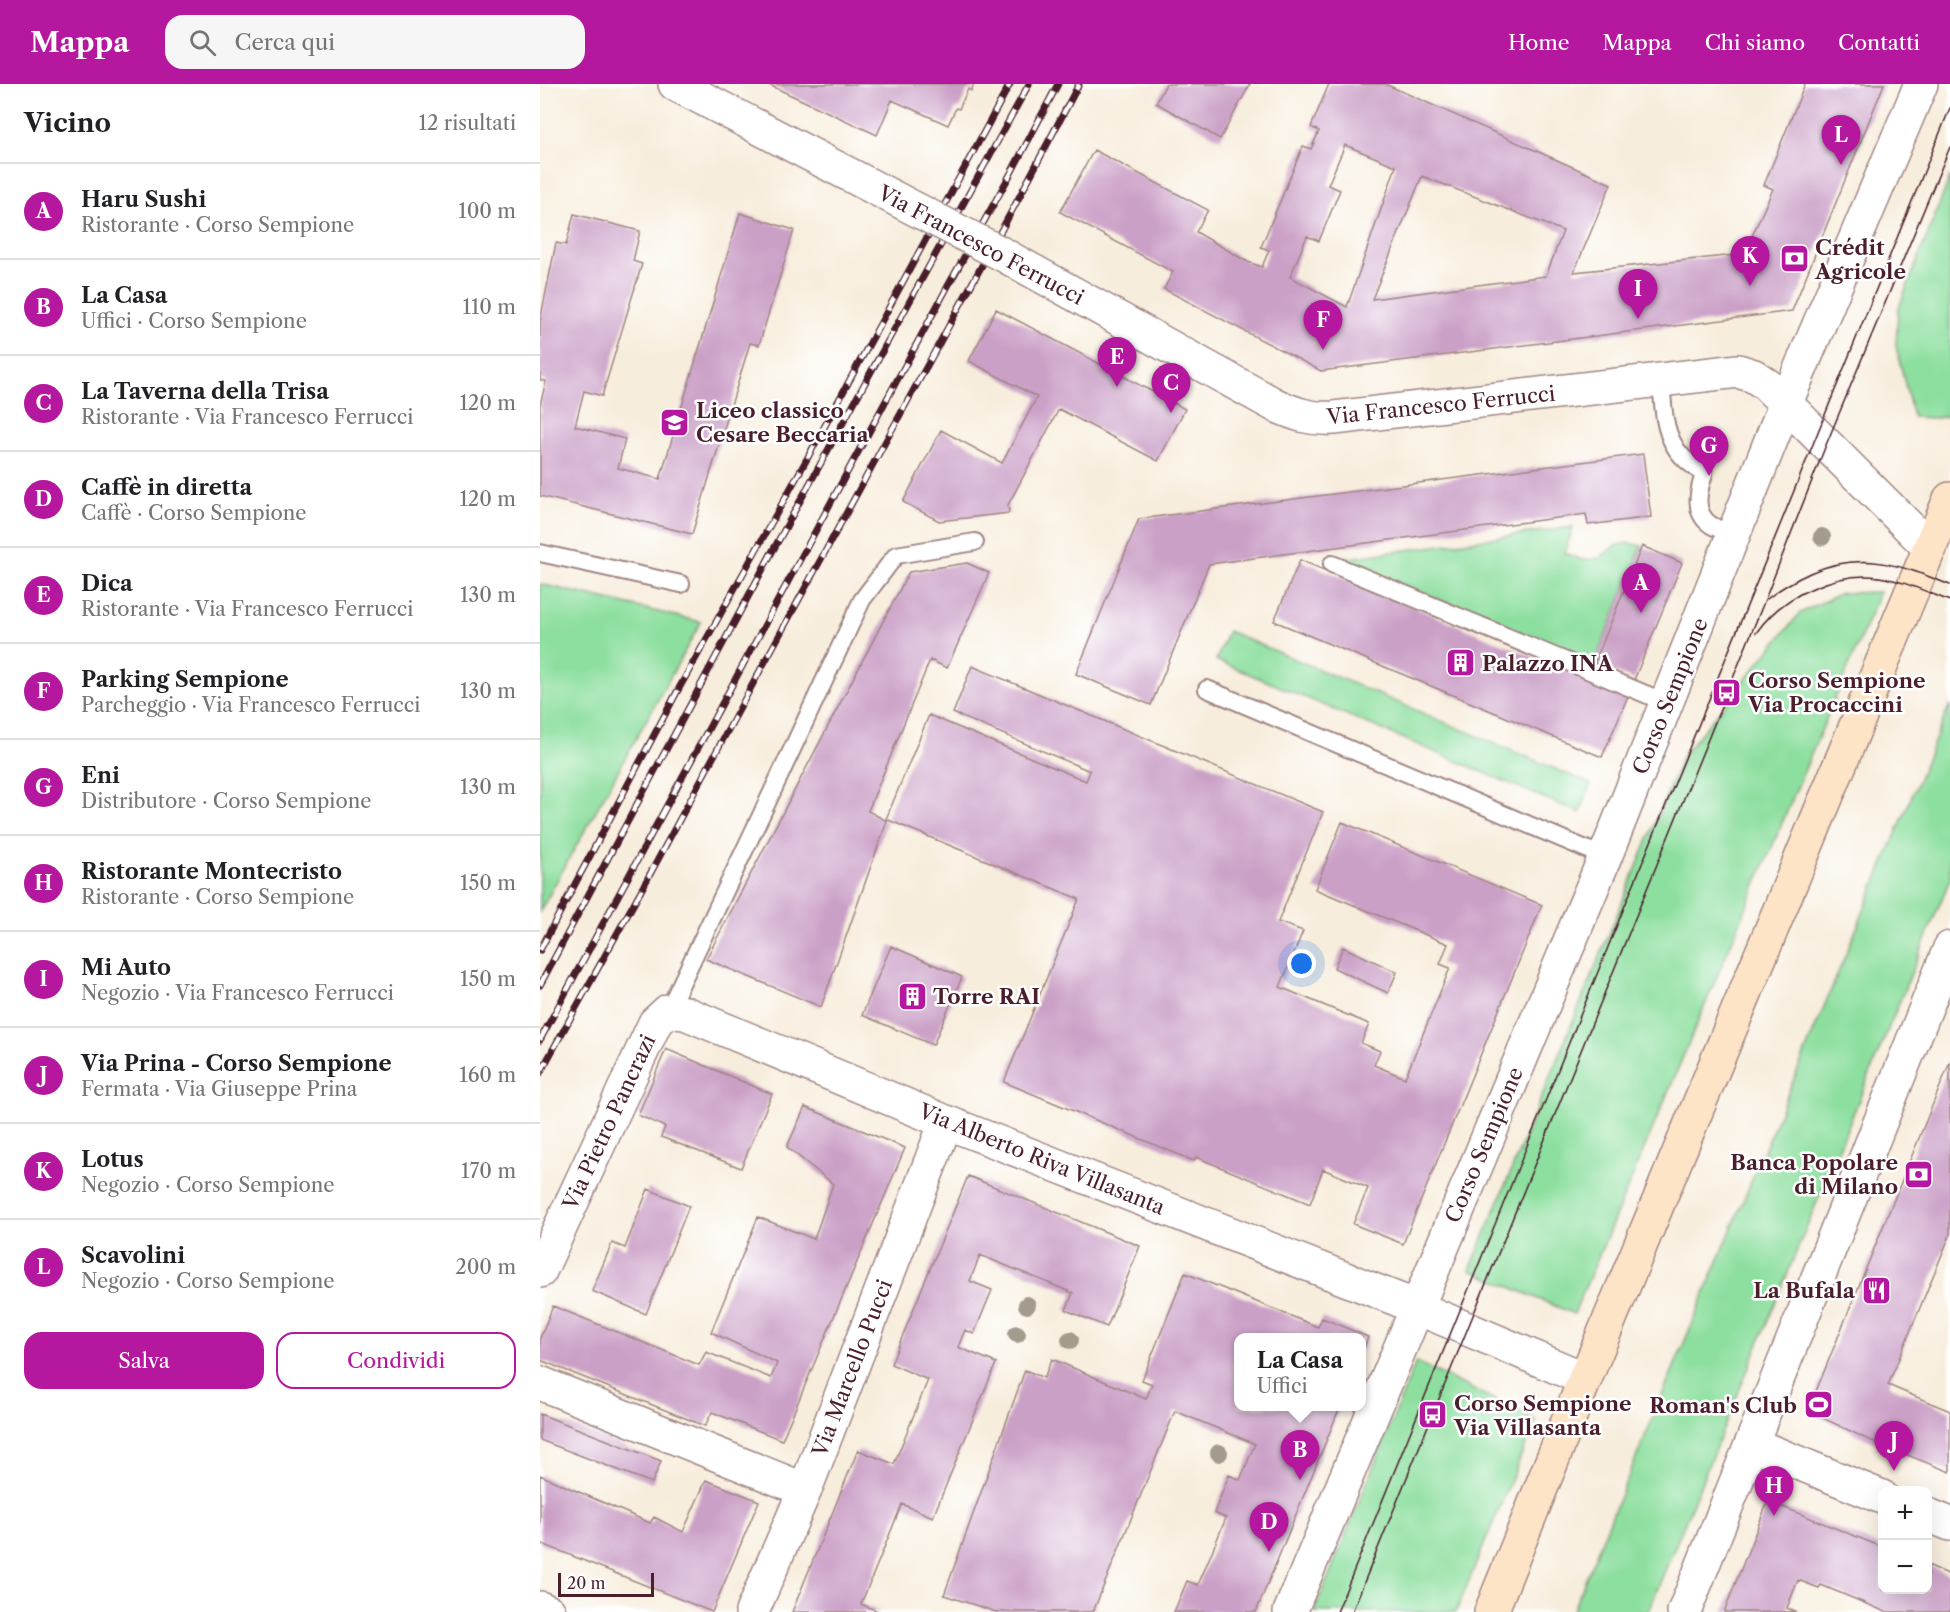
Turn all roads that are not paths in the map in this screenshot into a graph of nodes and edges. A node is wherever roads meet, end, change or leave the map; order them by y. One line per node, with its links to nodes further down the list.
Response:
1 (675, 84): 3 (street, Via Francesco Ferrucci, bridge)
2 (1921, 84): 4 (street, Corso Sempione)
3 (1660, 381): 4 (street, Via Francesco Ferrucci); 6 (lane)
4 (1785, 405): 6 (street, Corso Sempione); 9 (street, Via Francesco Ferrucci)
5 (1950, 499): 9 (main road)
6 (1735, 535): 13 (street, Corso Sempione)
7 (975, 542): 16 (lane)
8 (540, 553): 11 (lane)
9 (1940, 559): 20 (main road)
10 (1332, 564): 13 (lane)
11 (681, 585)
12 (1207, 689): 14 (lane)
13 (1667, 703): 14 (street, Corso Sempione)
14 (1605, 857): 19 (street, Corso Sempione)
15 (1950, 948): 22 (street)
16 (668, 1011): 17 (street, Via Alberto Riva Villasanta); 18 (street, Via Pietro Pancrazi)
17 (946, 1122): 19 (street, Via Alberto Riva Villasanta); 23 (street, Via Marcello Pucci)
18 (540, 1270)
19 (1416, 1307): 20 (street); 30 (street, Corso Sempione)
20 (1585, 1379): 31 (main road)
21 (540, 1383): 23 (street)
22 (1752, 1444): 24 (street); 32 (street)
23 (805, 1490): 29 (street, Via Marcello Pucci)
24 (1878, 1495)
25 (1932, 1517): 26 (street)
26 (1950, 1524)
27 (540, 1608): 28 (street)
28 (549, 1612)
29 (752, 1612)
30 (1290, 1612)
31 (1491, 1612)
32 (1684, 1612)

